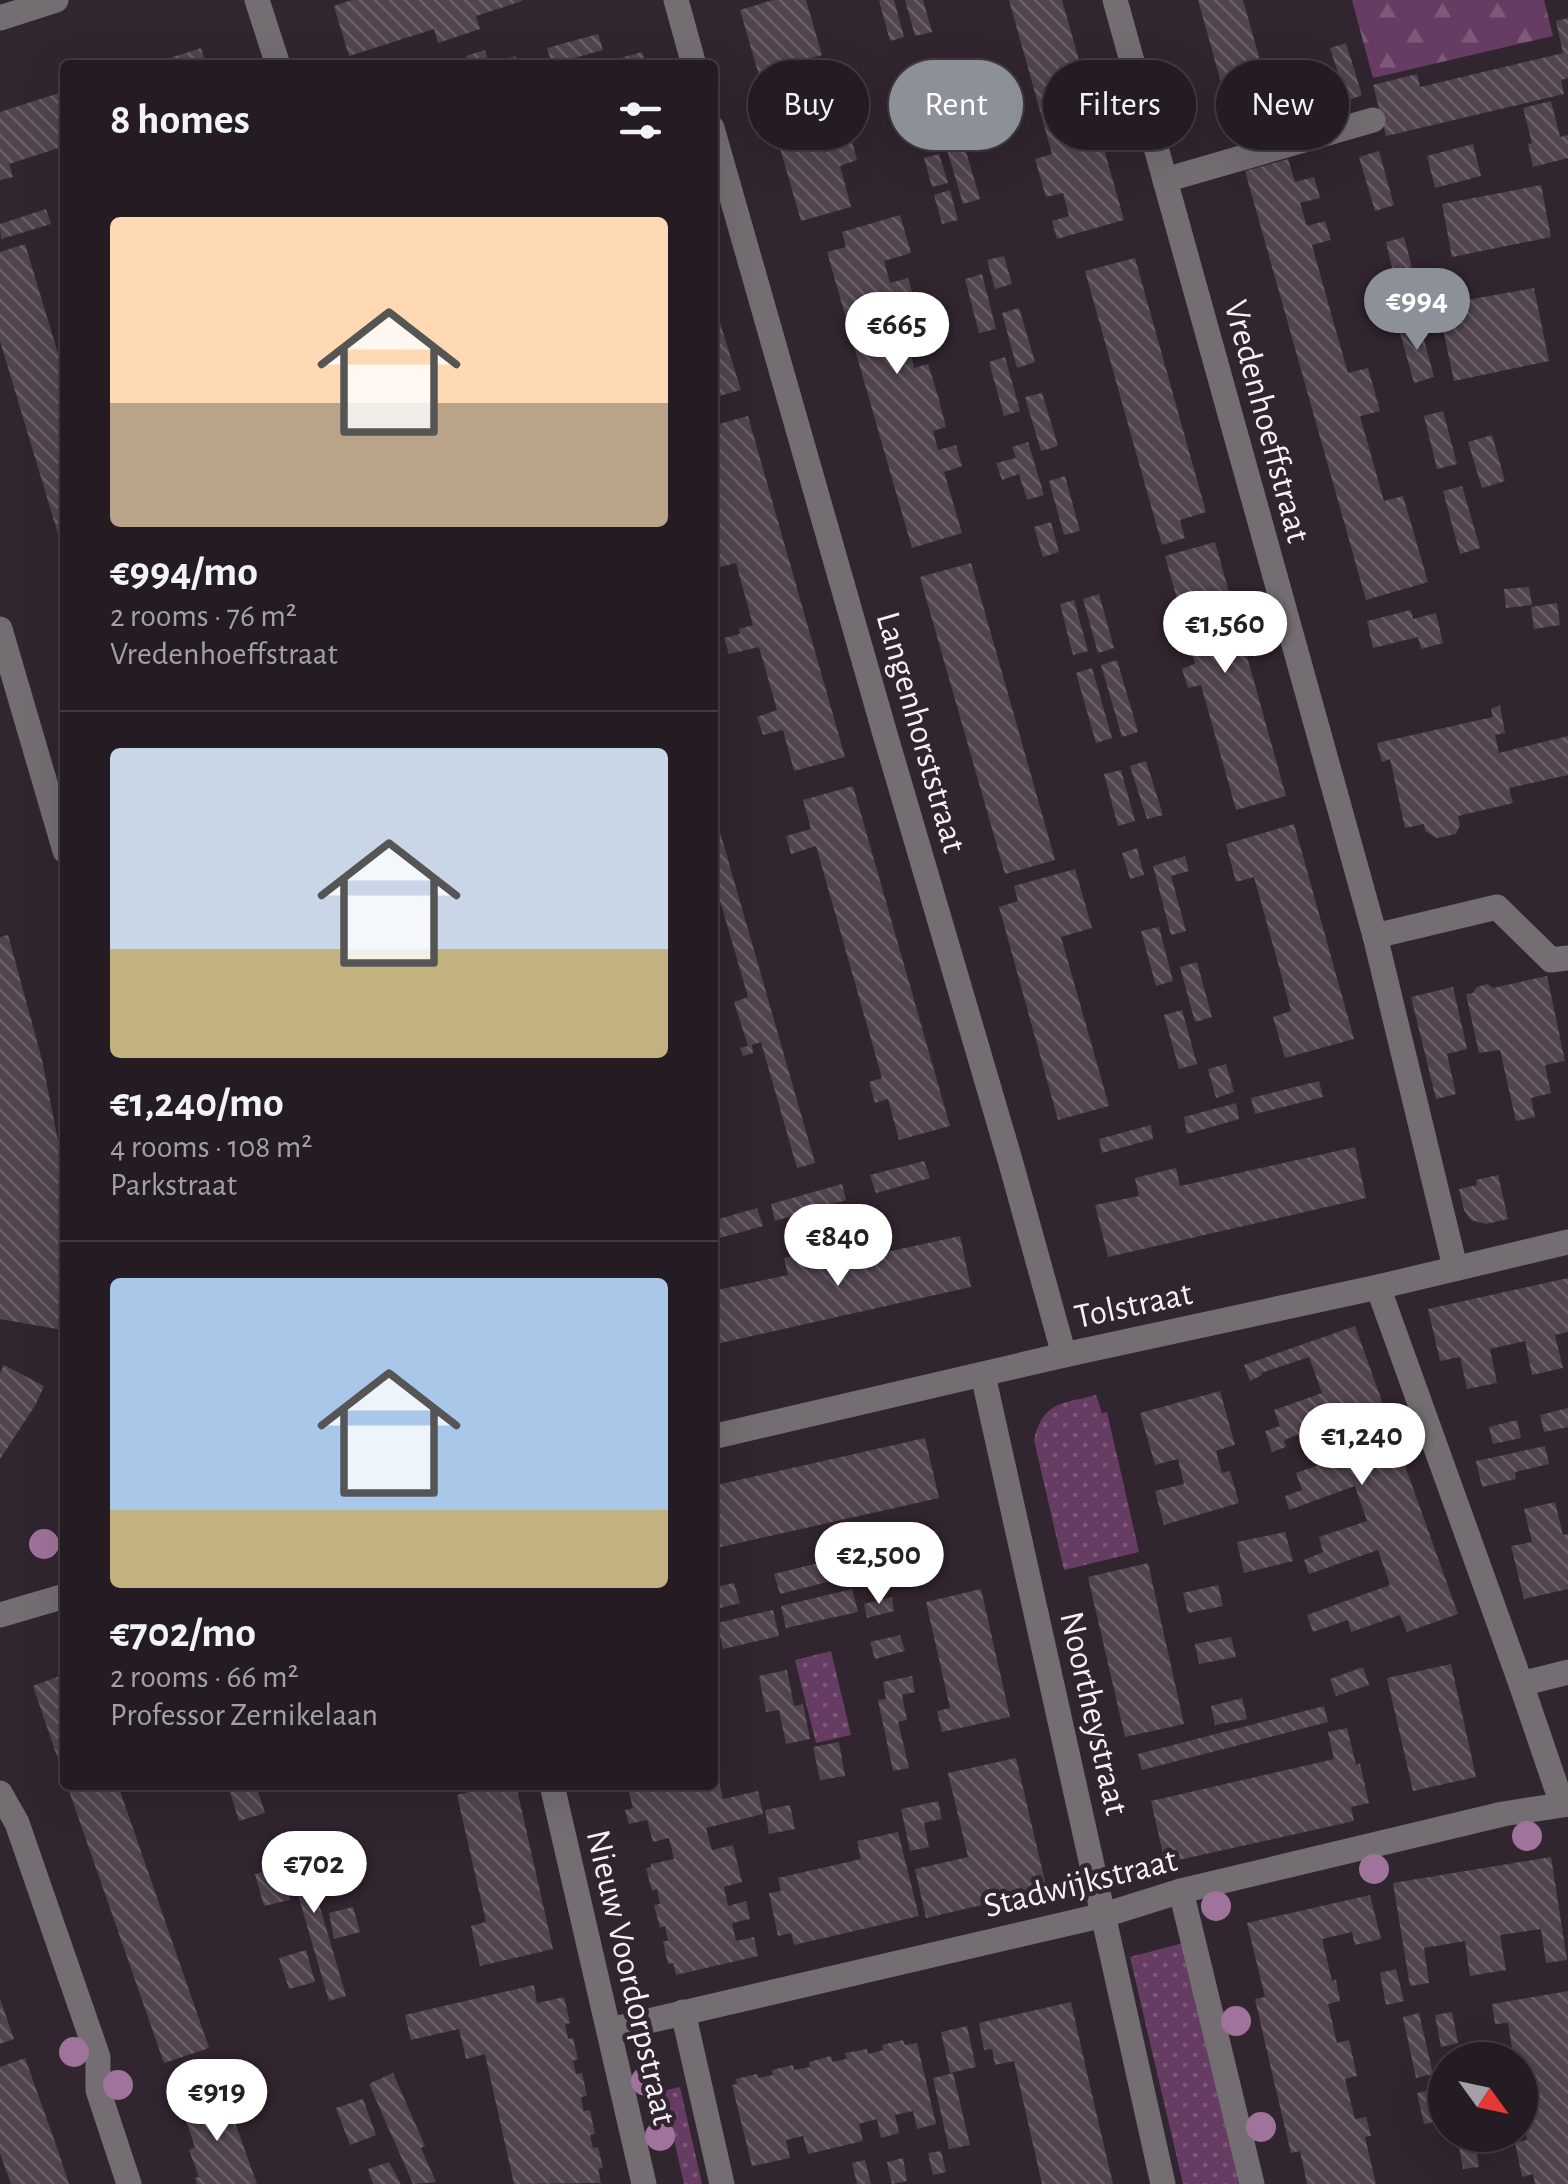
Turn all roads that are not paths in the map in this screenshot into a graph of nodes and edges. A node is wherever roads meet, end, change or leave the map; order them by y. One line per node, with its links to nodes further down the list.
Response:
1 (56, 0): 5 (street)
2 (258, 0): 6 (street)
3 (1115, 0): 10 (street, Vredenhoeffstraat)
4 (678, 9): 7 (street)
5 (0, 18)
6 (276, 60)
7 (693, 60)
8 (1373, 120): 10 (street)
9 (718, 149): 18 (street, Langenhorststraat)
10 (1165, 180): 13 (street, Vredenhoeffstraat)
11 (0, 629): 12 (street)
12 (60, 834)
13 (1375, 936): 14 (street); 16 (street, Vredenhoeffstraat)
14 (1568, 958)
15 (1568, 1242): 16 (street, Tolstraat)
16 (1455, 1267): 17 (street, Tolstraat)
17 (1378, 1287): 18 (street, Tolstraat); 24 (street)
18 (1064, 1355): 19 (street, Tolstraat)
19 (983, 1375): 20 (street, Tolstraat); 29 (street, Noortheystraat)
20 (718, 1436)
21 (60, 1598): 22 (street)
22 (0, 1616)
23 (1568, 1672): 24 (street)
24 (1522, 1684): 27 (street)
25 (553, 1790): 31 (street, Nieuw Voordorpstraat)
26 (0, 1793): 32 (street)
27 (1565, 1804): 28 (street, Stadwijkstraat)
28 (1181, 1892): 29 (street, Stadwijkstraat); 36 (street)
29 (1104, 1915): 30 (street, Stadwijkstraat); 35 (street, Noortheystraat)
30 (683, 2012): 31 (street, Stadwijkstraat); 34 (street, Nieuw Voordorpstraat)
31 (610, 2030): 33 (street, Nieuw Voordorpstraat)
32 (129, 2184)
33 (644, 2184)
34 (722, 2184)
35 (1163, 2184)
36 (1252, 2184)

